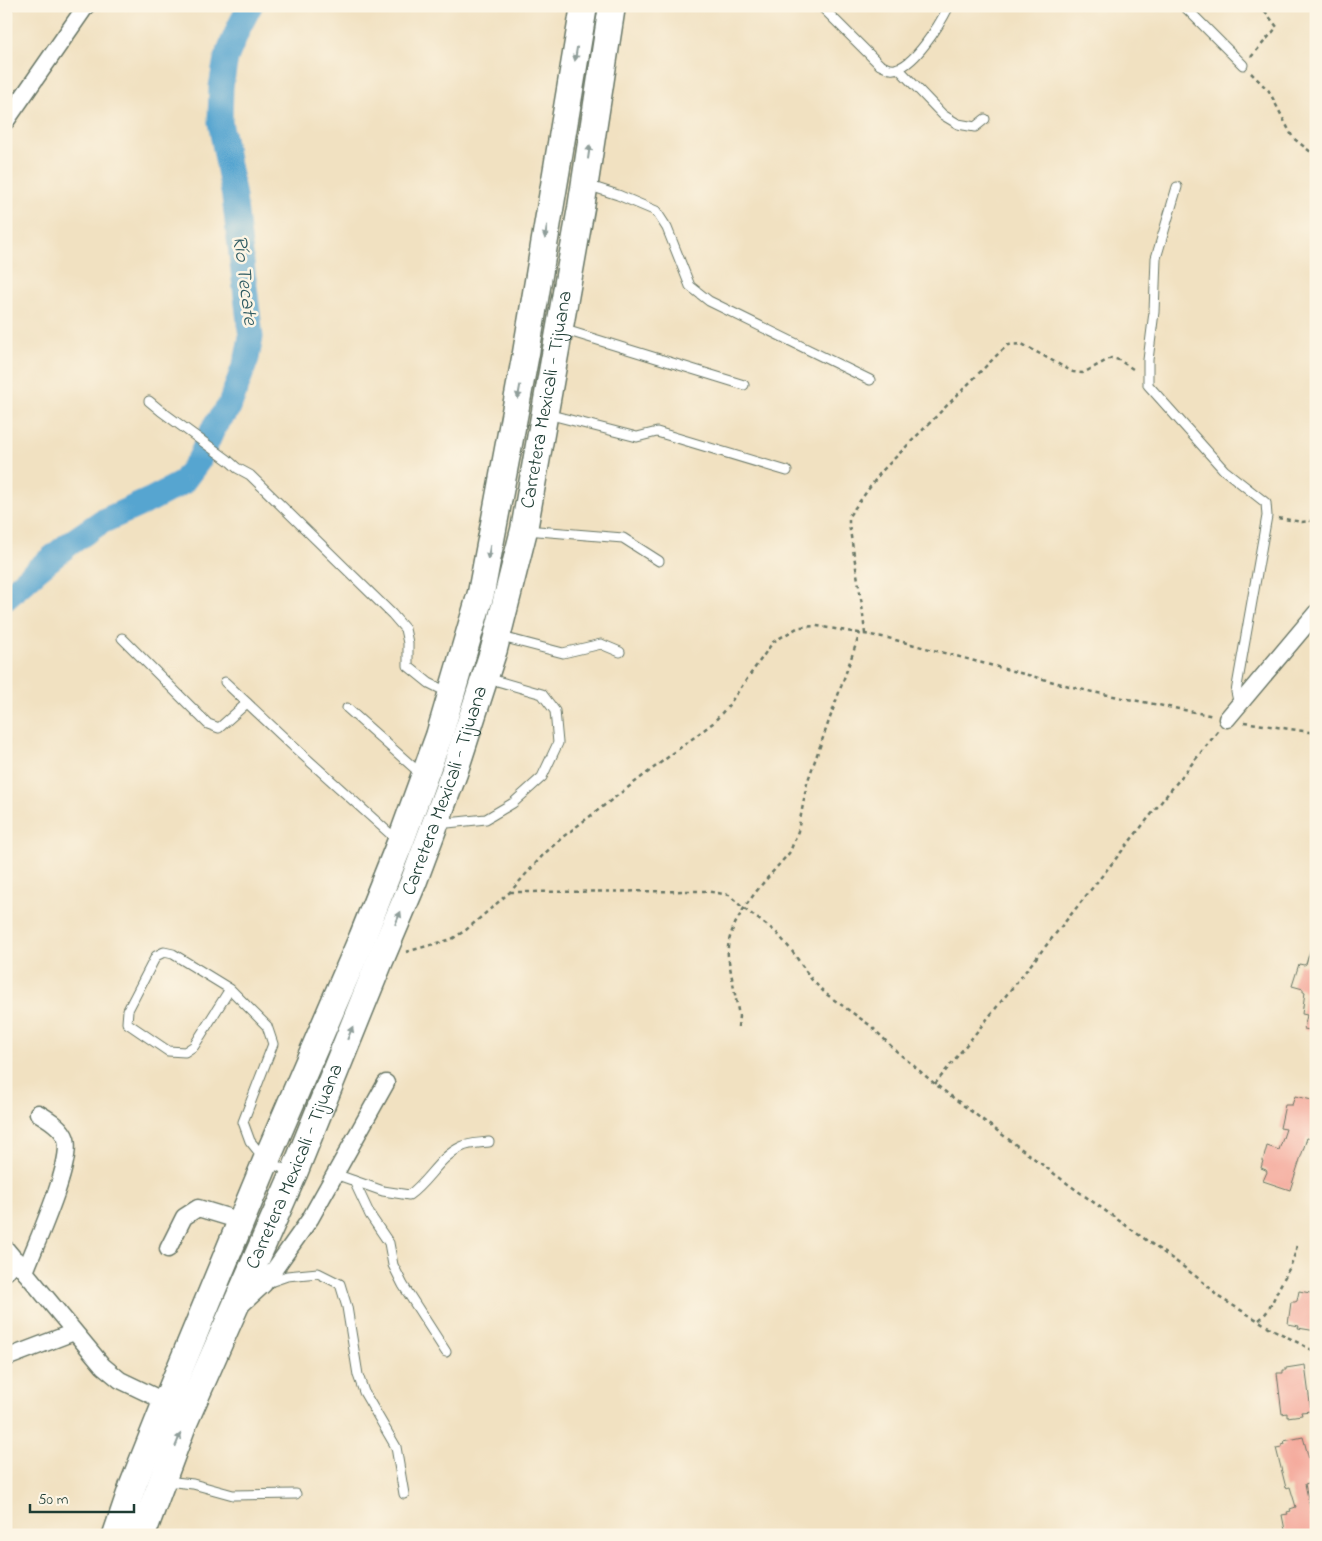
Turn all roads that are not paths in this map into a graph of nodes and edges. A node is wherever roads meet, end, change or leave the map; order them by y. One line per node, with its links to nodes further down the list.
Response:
1 (86, 6): 10 (street)
2 (584, 6): 13 (main road, Carretera Mexicali - Tijuana, one-way to 13)
3 (612, 6): 12 (main road, Carretera Mexicali - Tijuana, one-way to 3)
4 (821, 6): 8 (lane)
5 (949, 6): 8 (lane)
6 (1184, 6): 7 (lane)
7 (1243, 65)
8 (898, 68): 9 (lane)
9 (985, 119)
10 (6, 121)
11 (1177, 187): 30 (lane)
12 (582, 196): 13 (main road); 14 (main road, Carretera Mexicali - Tijuana); 15 (lane)
13 (551, 201): 28 (main road, Carretera Mexicali - Tijuana, one-way to 28)
14 (559, 328): 16 (lane); 18 (main road, Carretera Mexicali - Tijuana)
15 (870, 380)
16 (744, 385)
17 (149, 401): 28 (lane)
18 (544, 414): 19 (lane); 20 (main road, Carretera Mexicali - Tijuana)
19 (787, 471)
20 (524, 530): 21 (lane); 23 (main road, Carretera Mexicali - Tijuana)
21 (659, 561)
22 (1316, 613): 30 (street)
23 (498, 636): 25 (lane); 26 (main road, Carretera Mexicali - Tijuana)
24 (122, 638): 29 (lane)
25 (620, 652)
26 (485, 678): 34 (main road, Carretera Mexicali - Tijuana); 34 (lane)
27 (225, 682): 29 (lane)
28 (452, 694): 33 (main road, Carretera Mexicali - Tijuana)
29 (247, 703): 35 (lane)
30 (1239, 704): 32 (street)
31 (347, 708): 33 (lane)
32 (1227, 719)
33 (424, 777): 35 (main road, Carretera Mexicali - Tijuana)
34 (436, 824): 41 (main road, Carretera Mexicali - Tijuana, one-way to 34)
35 (400, 843): 40 (main road, Carretera Mexicali - Tijuana)
36 (230, 989): 36 (lane); 40 (lane)
37 (386, 1083): 42 (street)
38 (38, 1113): 46 (street)
39 (489, 1142): 43 (lane)
40 (266, 1162): 41 (lane); 44 (main road, Carretera Mexicali - Tijuana)
41 (294, 1174): 48 (main road, Carretera Mexicali - Tijuana)
42 (335, 1174): 43 (lane); 47 (street)
43 (354, 1181): 50 (lane)
44 (241, 1221): 45 (street); 52 (main road, Carretera Mexicali - Tijuana)
45 (168, 1248)
46 (13, 1263): 49 (street)
47 (264, 1284): 48 (street); 55 (lane)
48 (232, 1314): 53 (main road, Carretera Mexicali - Tijuana, one-way to 48)
49 (74, 1332): 51 (street); 52 (street)
50 (446, 1352)
51 (6, 1358)
52 (166, 1402): 56 (main road, Carretera Mexicali - Tijuana)
53 (162, 1480): 54 (lane); 57 (main road, Carretera Mexicali - Tijuana)
54 (296, 1494)
55 (404, 1494)
56 (116, 1535)
57 (142, 1535)

